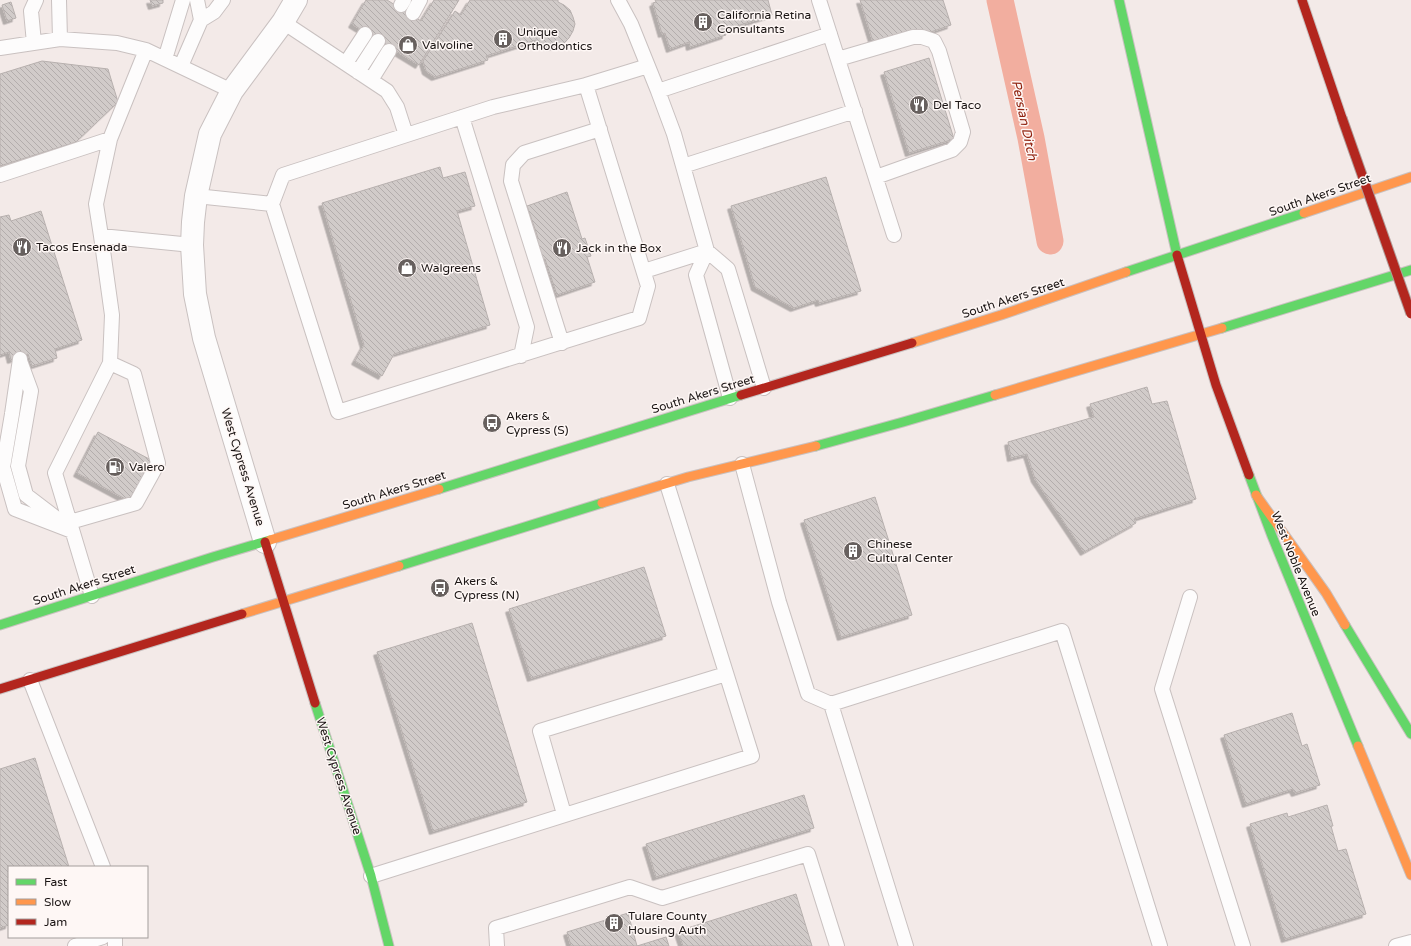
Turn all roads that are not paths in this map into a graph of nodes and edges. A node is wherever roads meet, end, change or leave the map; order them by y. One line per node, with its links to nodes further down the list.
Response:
1 (36, 0): 19 (lane)
2 (59, 0): 17 (lane)
3 (183, 0): 23 (lane)
4 (197, 0): 13 (lane)
5 (223, 0): 13 (lane)
6 (296, 0): 14 (street, West Cypress Avenue)
7 (420, 0): 12 (lane)
8 (618, 0): 27 (lane)
9 (819, 0): 16 (lane)
10 (1119, 0): 48 (main road, West Noble Avenue)
11 (1302, 0): 51 (main road, bridge)
12 (412, 13)
13 (201, 20): 26 (lane)
14 (283, 22): 25 (lane); 31 (street, West Cypress Avenue)
15 (365, 34): 25 (lane)
16 (830, 34): 24 (lane); 32 (lane)
17 (60, 39): 19 (lane); 21 (lane)
18 (378, 41): 28 (lane)
19 (34, 43): 20 (lane)
20 (0, 48)
21 (146, 50): 23 (lane); 37 (lane)
22 (389, 51): 29 (lane)
23 (165, 59): 26 (lane)
24 (838, 60): 33 (lane); 40 (lane)
25 (346, 63): 28 (lane)
26 (181, 66): 31 (lane)
27 (648, 66): 30 (lane); 32 (lane)
28 (358, 72): 29 (lane)
29 (371, 80): 36 (lane)
30 (586, 85): 34 (lane); 35 (lane)
31 (232, 91): 42 (street, West Cypress Avenue)
32 (658, 91): 38 (lane)
33 (855, 111): 38 (lane); 40 (lane)
34 (462, 118): 36 (lane); 54 (lane)
35 (600, 129): 50 (lane); 53 (lane)
36 (406, 135): 43 (lane)
37 (110, 139): 39 (lane); 45 (lane)
38 (683, 166): 47 (lane)
39 (0, 175)
40 (876, 177): 44 (lane)
41 (1411, 177): 48 (main road, South Akers Street)
42 (196, 196): 43 (lane); 46 (street, West Cypress Avenue)
43 (272, 204): 54 (lane)
44 (894, 235)
45 (101, 236): 46 (lane); 55 (lane)
46 (192, 245): 63 (street, West Cypress Avenue)
47 (707, 252): 50 (lane); 56 (lane); 57 (lane)
48 (1177, 255): 52 (main road, West Noble Avenue); 56 (main road, South Akers Street)
49 (1411, 270): 52 (main road)
50 (644, 271): 53 (lane)
51 (1411, 314)
52 (1200, 334): 59 (main road); 61 (main road, West Noble Avenue)
53 (562, 343): 54 (lane)
54 (521, 356)
55 (110, 363): 62 (lane); 62 (lane)
56 (764, 388): 57 (main road, South Akers Street)
57 (730, 398): 63 (main road, South Akers Street)
58 (6, 411): 62 (lane); 62 (lane)
59 (742, 464): 60 (main road); 71 (lane)
60 (667, 484): 66 (main road); 68 (lane)
61 (1256, 495): 72 (main road); 75 (main road, West Noble Avenue)
62 (71, 526): 64 (lane)
63 (265, 542): 64 (main road, South Akers Street); 66 (main road, West Cypress Avenue)
64 (92, 596): 67 (main road, South Akers Street)
65 (1190, 596): 85 (lane)
66 (284, 601): 69 (main road); 76 (main road, West Cypress Avenue)
67 (0, 625)
68 (726, 674): 73 (lane); 73 (lane)
69 (30, 680): 70 (main road); 74 (lane)
70 (0, 689)
71 (830, 704): 83 (lane); 84 (lane)
72 (1411, 734)
73 (564, 814): 76 (lane)
74 (103, 866)
75 (1411, 875)
76 (371, 876): 80 (main road, West Cypress Avenue)
77 (100, 938): 79 (lane)
78 (1411, 942): 86 (lane)
79 (75, 946)
80 (388, 946)
81 (497, 946): 82 (lane)
82 (837, 946)
83 (906, 946)
84 (1160, 946)
85 (1243, 946)
86 (1396, 946)

